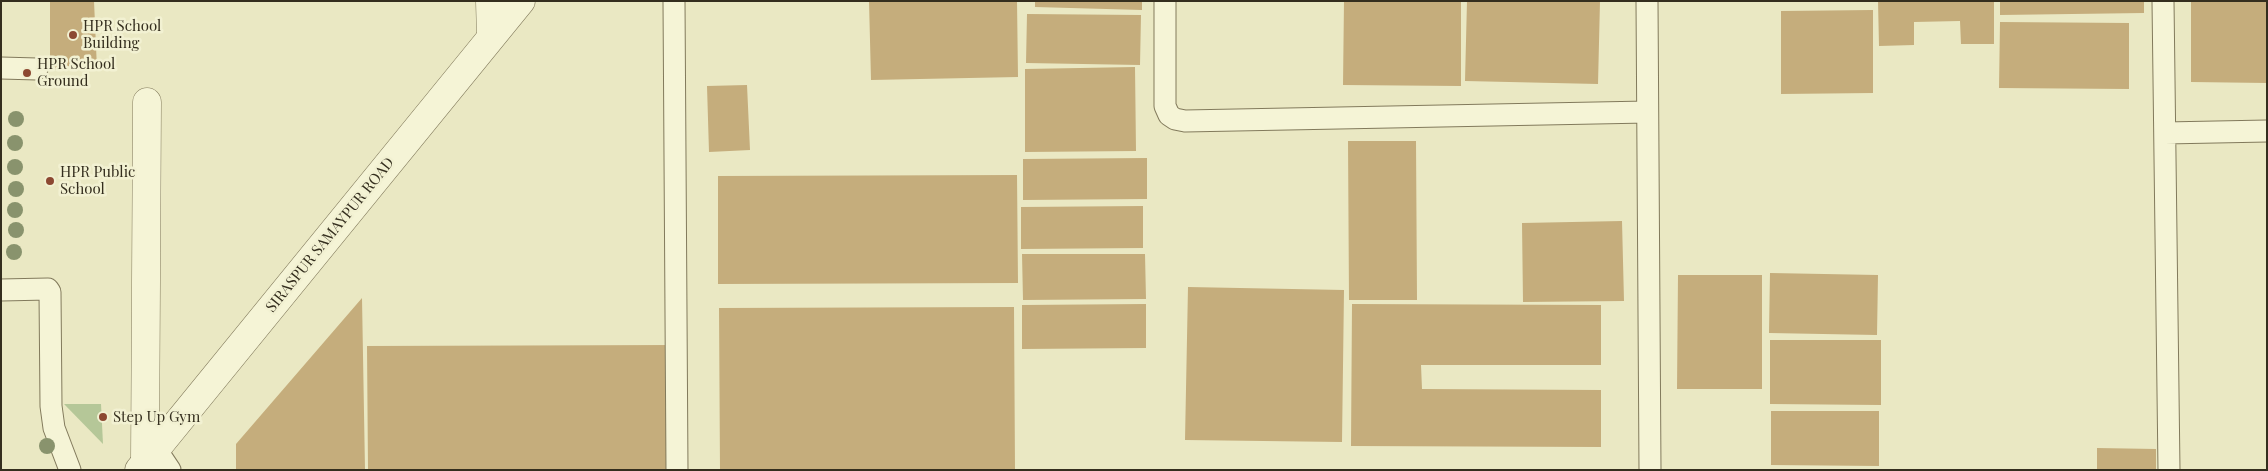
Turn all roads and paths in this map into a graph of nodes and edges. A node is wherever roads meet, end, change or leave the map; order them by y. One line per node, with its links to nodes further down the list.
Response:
1 (490, 1): 7 (street)
2 (521, 1): 7 (street, SIRASPUR SAMAYPUR ROAD)
3 (674, 1): 17 (lane)
4 (1165, 1): 11 (lane)
5 (1647, 1): 11 (lane)
6 (2163, 1): 13 (lane)
7 (491, 37): 15 (street, SIRASPUR SAMAYPUR ROAD)
8 (1, 68): 9 (lane)
9 (37, 69)
10 (147, 102): 15 (street)
11 (1647, 112): 18 (lane)
12 (2267, 131): 13 (lane)
13 (2165, 134): 19 (lane)
14 (1, 290): 16 (lane)
15 (153, 463)
16 (70, 470)
17 (677, 470)
18 (1650, 470)
19 (2169, 470)

